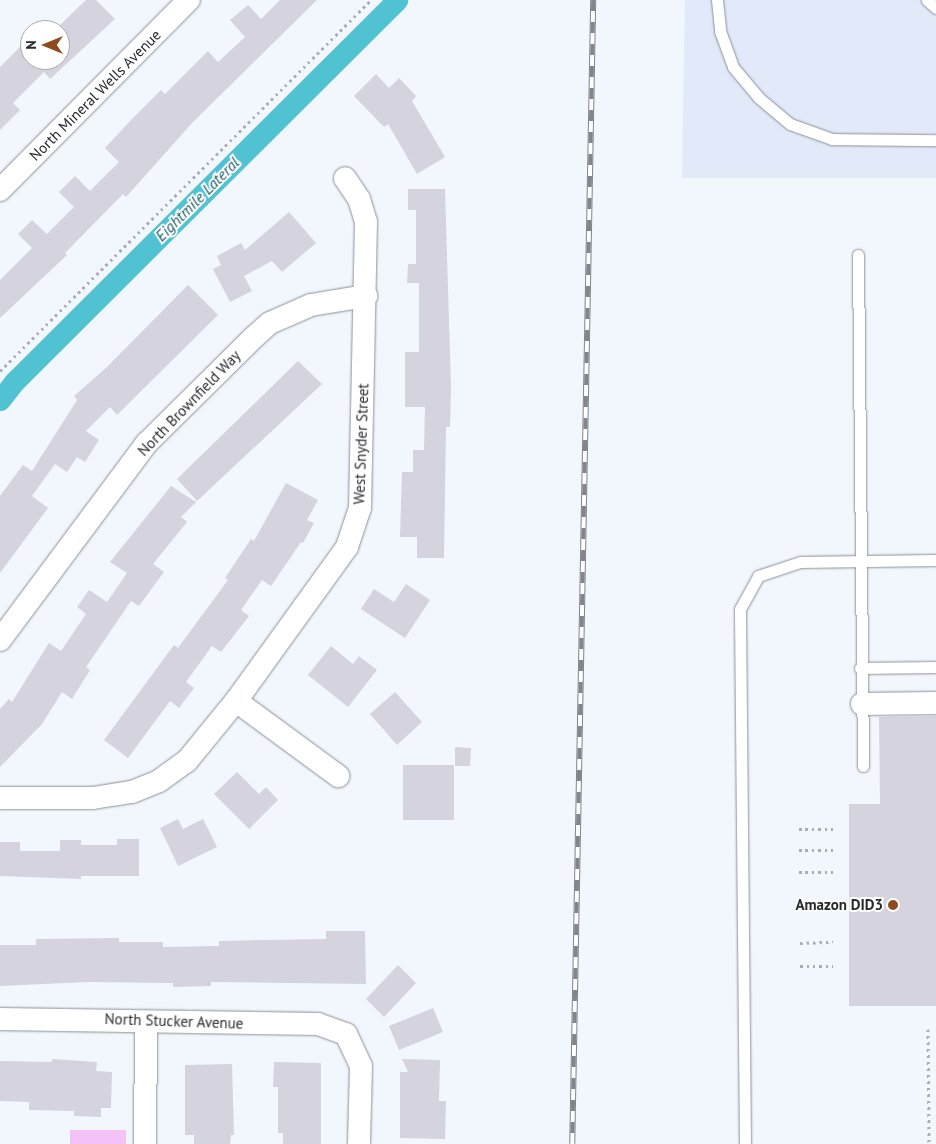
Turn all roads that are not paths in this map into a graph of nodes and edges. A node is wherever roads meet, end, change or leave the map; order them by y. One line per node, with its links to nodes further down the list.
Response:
1 (189, 0): 7 (street, North Mineral Wells Avenue)
2 (717, 0): 5 (lane)
3 (927, 0): 4 (lane)
4 (936, 8)
5 (936, 140)
6 (345, 178): 9 (street, West Snyder Street)
7 (0, 190)
8 (858, 255): 10 (lane)
9 (366, 296): 12 (street, North Brownfield Way); 15 (street, West Snyder Street)
10 (860, 560): 11 (lane); 14 (lane); 25 (lane)
11 (936, 560)
12 (0, 640)
13 (936, 667): 14 (lane)
14 (860, 668): 17 (lane)
15 (236, 701): 19 (street); 20 (street, West Snyder Street)
16 (936, 703): 17 (street)
17 (862, 704): 18 (lane)
18 (863, 766)
19 (338, 776)
20 (0, 798)
21 (0, 1019): 22 (street, North Stucker Avenue)
22 (146, 1023): 23 (street); 24 (street, North Stucker Avenue)
23 (145, 1144)
24 (360, 1144)
25 (745, 1144)

